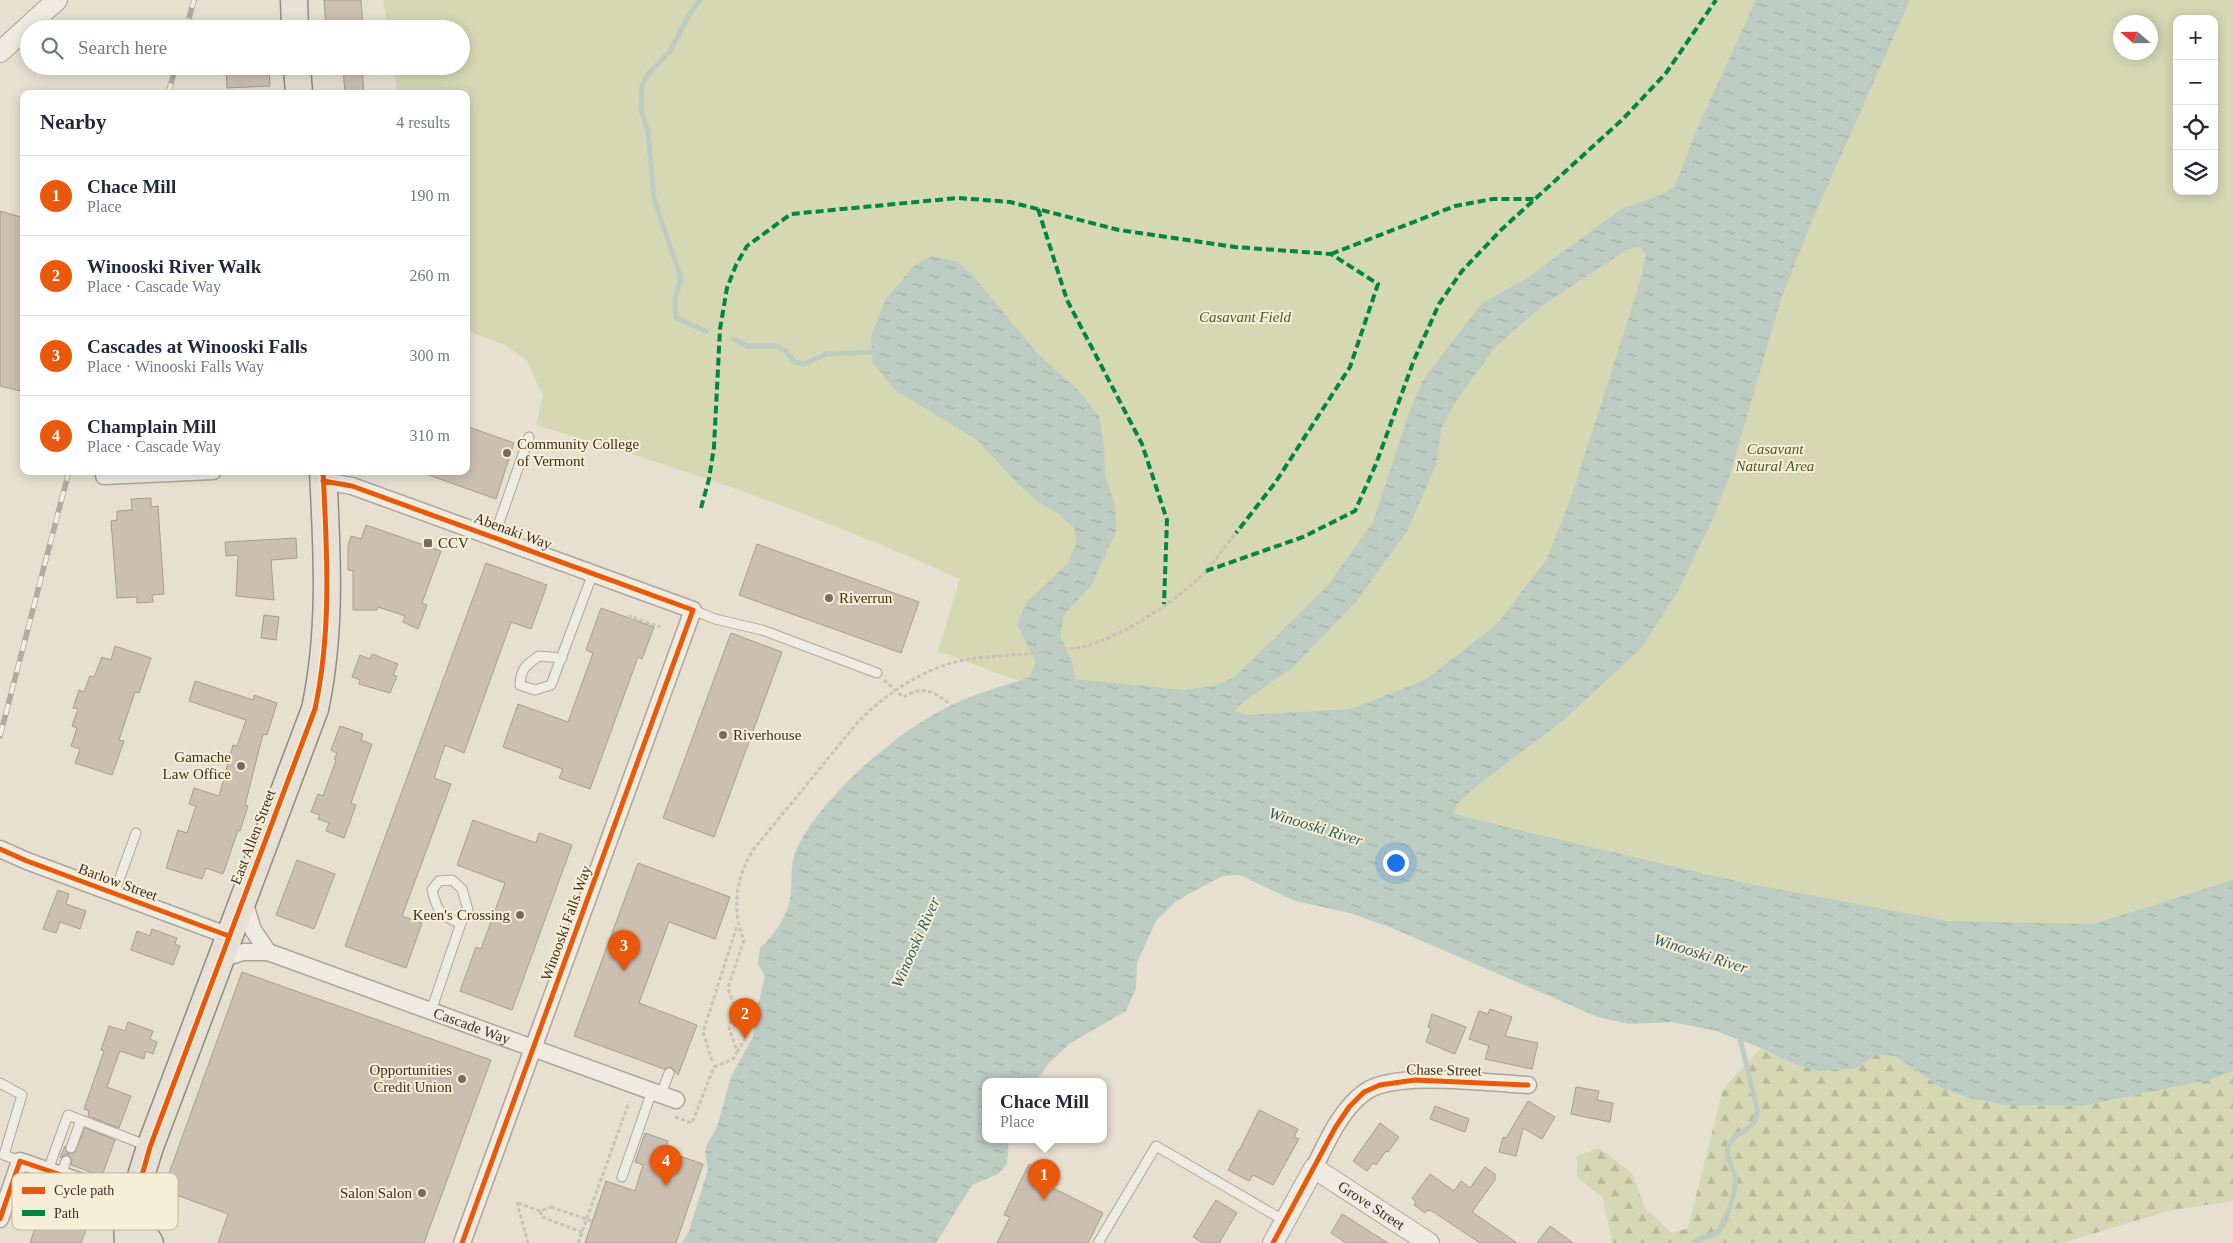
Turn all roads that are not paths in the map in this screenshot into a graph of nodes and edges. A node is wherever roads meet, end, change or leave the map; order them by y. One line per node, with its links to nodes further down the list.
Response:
1 (57, 0): 3 (street)
2 (294, 0): 4 (main road)
3 (35, 20)
4 (295, 20)
5 (20, 34): 6 (street)
6 (0, 52)
7 (298, 75): 8 (main road)
8 (299, 90)
9 (529, 437): 13 (lane)
10 (124, 475): 11 (street)
11 (104, 476)
12 (323, 476): 13 (street, Abenaki Way); 21 (main road, East Allen Street)
13 (494, 537): 14 (street, Abenaki Way)
14 (593, 573): 15 (street, Abenaki Way); 16 (lane)
15 (693, 610): 17 (lane); 26 (street, Winooski Falls Way)
16 (562, 658): 16 (lane)
17 (877, 673)
18 (136, 833): 20 (lane)
19 (0, 849): 20 (street, Barlow Street)
20 (114, 894): 23 (street, Barlow Street)
21 (243, 898): 23 (main road, East Allen Street); 24 (street)
22 (461, 923): 22 (lane); 25 (lane)
23 (225, 948): 24 (street, Cascade Way); 32 (main road, East Allen Street)
24 (268, 952): 25 (street, Cascade Way)
25 (431, 1011): 26 (street, Cascade Way)
26 (534, 1048): 30 (street, Cascade Way); 46 (street, Winooski Falls Way)
27 (669, 1073): 30 (lane)
28 (0, 1083): 34 (lane)
29 (1528, 1085): 36 (street, Chase Street)
30 (663, 1095): 40 (lane)
31 (81, 1120): 32 (lane); 33 (lane); 35 (lane)
32 (150, 1147): 39 (main road, East Allen Street)
33 (71, 1148)
34 (20, 1161): 35 (street); 37 (street)
35 (58, 1168): 38 (street)
36 (1314, 1168): 43 (street); 49 (street, Grove Street)
37 (16, 1173)
38 (64, 1173)
39 (142, 1173)
40 (622, 1177)
41 (12, 1185): 42 (street)
42 (0, 1220)
43 (1285, 1221): 47 (lane); 48 (street)
44 (142, 1230): 45 (main road, East Allen Street)
45 (150, 1243)
46 (462, 1243)
47 (1098, 1243)
48 (1273, 1243)
49 (1429, 1243)

